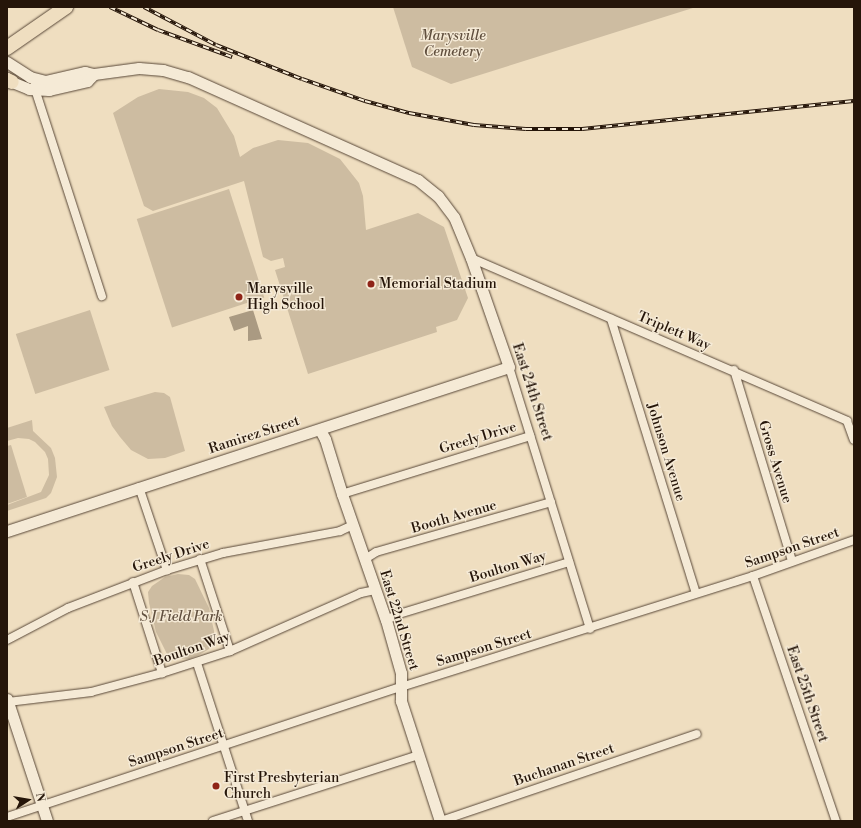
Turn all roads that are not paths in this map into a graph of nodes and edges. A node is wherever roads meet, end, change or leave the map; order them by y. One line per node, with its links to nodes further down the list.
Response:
1 (66, 7): 2 (highway)
2 (7, 48)
3 (7, 62): 5 (street)
4 (94, 74): 5 (street); 7 (street); 8 (street, East 24th Street)
5 (30, 78): 7 (street)
6 (9, 80): 7 (street)
7 (35, 90): 9 (street)
8 (471, 258): 10 (street, Triplett Way); 11 (street, East 24th Street)
9 (102, 296)
10 (611, 319): 12 (street, Triplett Way); 30 (street, Johnson Avenue)
11 (509, 367): 13 (street, Ramirez Street); 14 (street, East 24th Street)
12 (734, 370): 15 (street, Triplett Way); 24 (street, Gross Avenue)
13 (320, 430): 16 (street, Ramirez Street); 17 (street, East 22nd Street)
14 (530, 436): 17 (street, Greely Drive); 18 (street, East 24th Street)
15 (854, 440)
16 (138, 487): 20 (street, Ramirez Street); 26 (street)
17 (342, 494): 19 (street, East 22nd Street)
18 (551, 502): 23 (street, Booth Avenue); 25 (street, East 24th Street)
19 (353, 525): 22 (street, Greely Drive); 23 (street, East 22nd Street)
20 (7, 530)
21 (854, 540): 24 (street, Sampson Street)
22 (200, 559): 26 (street, Greely Drive); 34 (street)
23 (365, 559): 29 (street, East 22nd Street)
24 (792, 561): 27 (street, Sampson Street)
25 (569, 562): 31 (street, Boulton Way); 32 (street, East 24th Street)
26 (167, 570): 28 (street, Greely Drive)
27 (752, 576): 30 (street, Sampson Street); 49 (street, East 25th Street)
28 (133, 582): 33 (street, Greely Drive); 36 (street)
29 (375, 590): 31 (street, East 22nd Street); 34 (street, Boulton Way)
30 (696, 593): 32 (street, Sampson Street)
31 (386, 620): 37 (street, East 22nd Street)
32 (590, 629): 37 (street, Sampson Street)
33 (7, 640)
34 (230, 651): 35 (street, Boulton Way)
35 (197, 663): 36 (street, Boulton Way); 40 (street)
36 (162, 673): 38 (street, Boulton Way)
37 (401, 687): 40 (street, Sampson Street); 41 (street, East 22nd Street)
38 (8, 700): 42 (street)
39 (696, 734): 48 (street, Buchanan Street)
40 (224, 746): 42 (street, Sampson Street); 43 (street)
41 (419, 755): 43 (street); 48 (street, East 22nd Street)
42 (42, 805): 44 (street, Sampson Street); 45 (street)
43 (245, 811): 46 (street); 47 (street)
44 (7, 817)
45 (48, 821)
46 (213, 821)
47 (248, 821)
48 (440, 821)
49 (836, 821)

